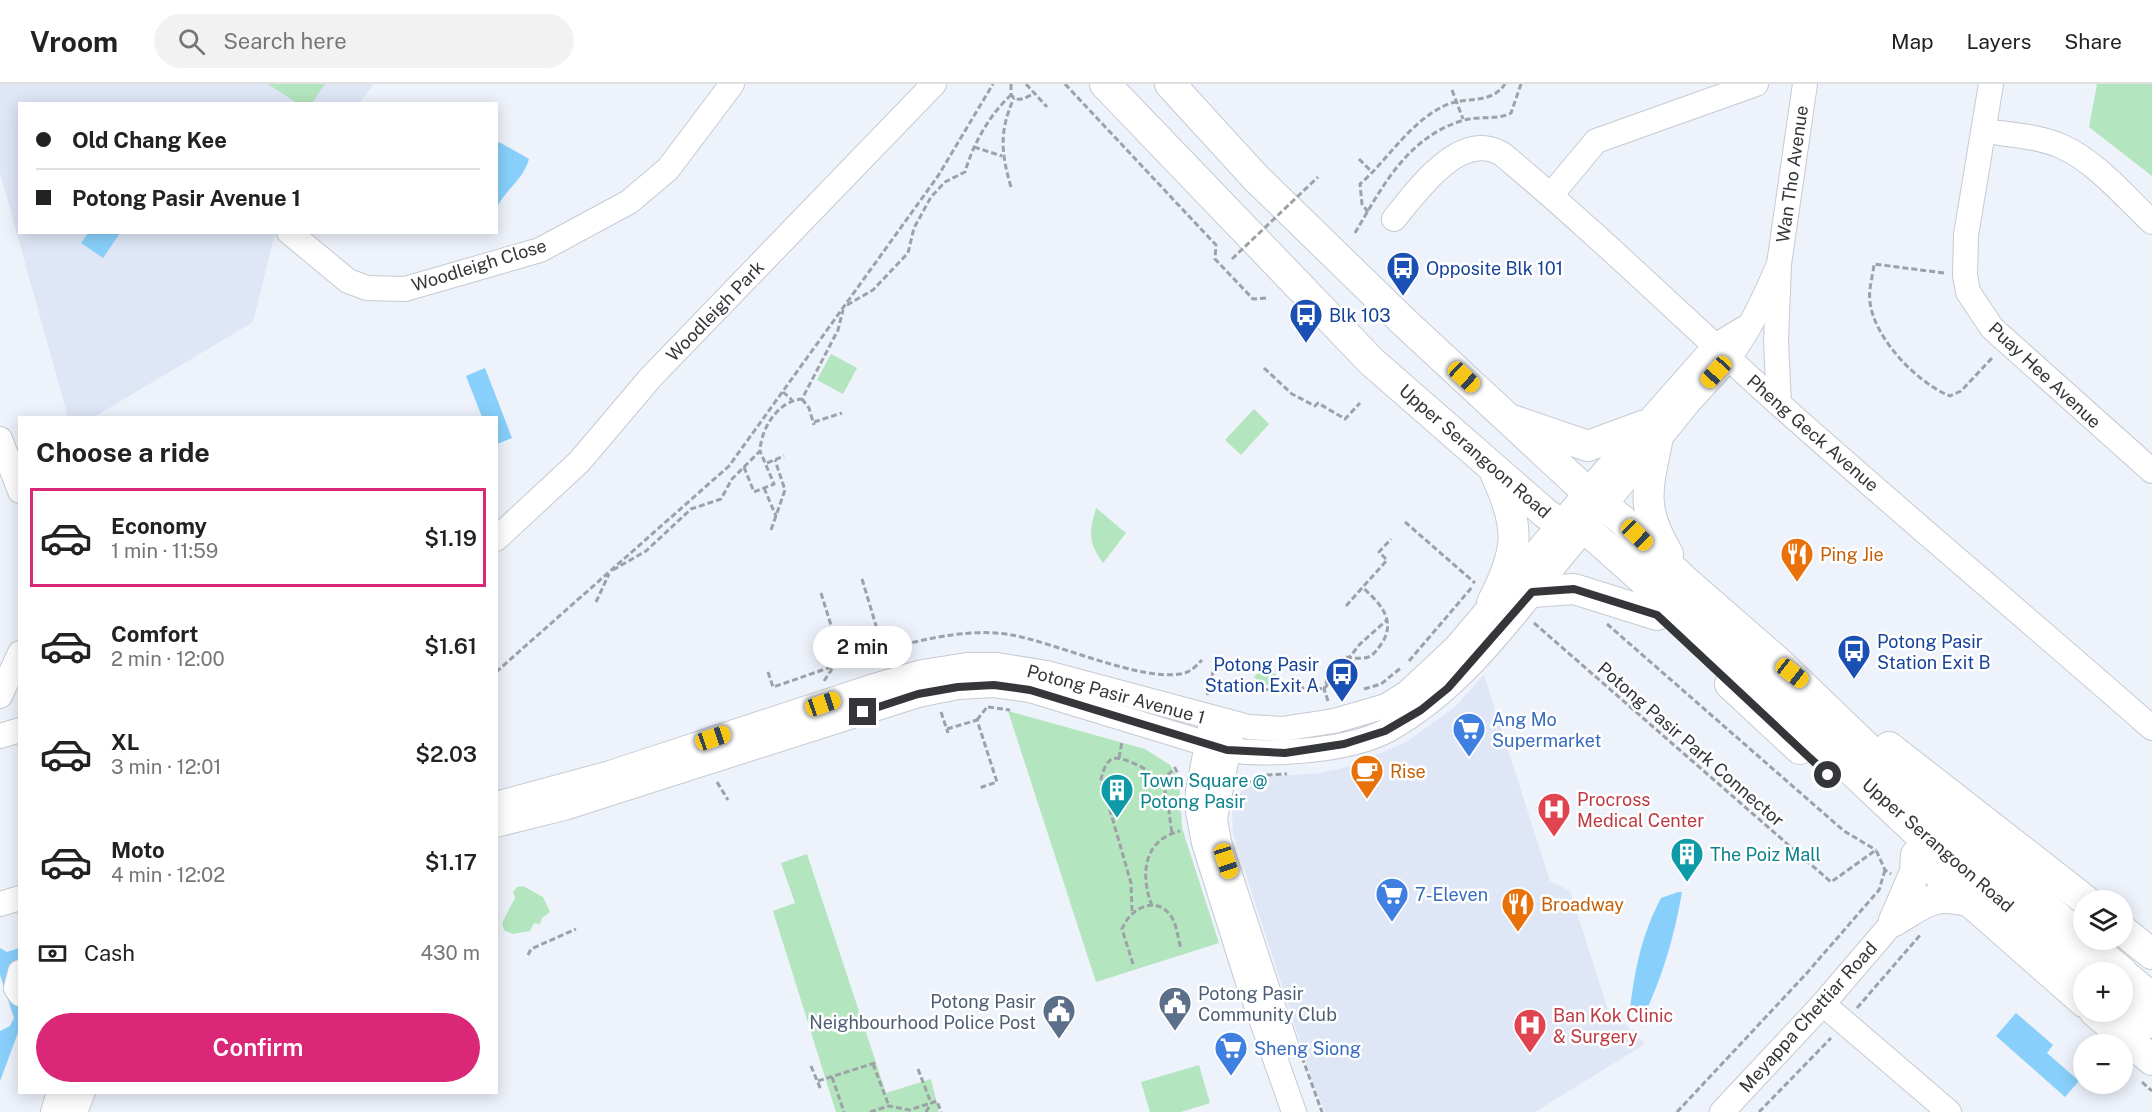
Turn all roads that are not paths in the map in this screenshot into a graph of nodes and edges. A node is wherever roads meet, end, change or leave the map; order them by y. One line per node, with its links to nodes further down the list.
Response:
1 (732, 84): 12 (street, Woodleigh Close)
2 (934, 84): 24 (street, Woodleigh Park)
3 (1105, 84): 19 (main road, Upper Serangoon Road)
4 (1170, 84): 16 (main road, Upper Serangoon Road)
5 (1756, 84): 9 (street)
6 (1805, 84): 13 (street, Wan Tho Avenue)
7 (1991, 84): 8 (street, Puay Hee Avenue)
8 (1985, 131): 11 (street); 20 (street, Puay Hee Avenue)
9 (1551, 195): 10 (street, Pheng Geck Avenue); 14 (street, Pheng Geck Avenue)
10 (1394, 219)
11 (2152, 222)
12 (290, 234)
13 (1779, 264): 14 (street, Wan Tho Avenue); 15 (street, Wan Tho Avenue)
14 (1721, 352): 15 (street, Pheng Geck Avenue); 17 (street, Wan Tho Avenue)
15 (1779, 404): 33 (street, Pheng Geck Avenue)
16 (1510, 420): 17 (main road); 22 (main road, Upper Serangoon Road)
17 (1650, 434): 22 (street, Wan Tho Avenue); 25 (main road)
18 (0, 439): 21 (street)
19 (1494, 469): 23 (main road, Upper Serangoon Road); 26 (main road)
20 (2152, 471)
21 (18, 485)
22 (1595, 499): 23 (street, Potong Pasir Avenue 1); 25 (main road, Upper Serangoon Road)
23 (1572, 532): 26 (street, Potong Pasir Avenue 1); 27 (street, Potong Pasir Avenue 1); 28 (main road); 47 (main road, Upper Serangoon Road)
24 (498, 538)
25 (1684, 579): 30 (main road, Upper Serangoon Road)
26 (1492, 603): 32 (street, Potong Pasir Avenue 1)
27 (1531, 606): 28 (main road); 36 (street, Potong Pasir Avenue 1)
28 (1657, 615): 39 (main road)
29 (18, 657): 31 (street)
30 (1777, 662): 40 (main road); 48 (main road, Upper Serangoon Road)
31 (0, 696)
32 (1217, 716): 36 (street); 37 (street, Potong Pasir Avenue 1)
33 (2152, 728)
34 (18, 731): 35 (street)
35 (0, 736)
36 (1217, 746): 38 (street, Potong Pasir Avenue 1); 61 (street); 62 (street)
37 (498, 803)
38 (498, 824)
39 (1916, 855): 42 (main road); 44 (main road)
40 (2073, 890)
41 (18, 899): 43 (street)
42 (1967, 901): 44 (main road); 50 (main road)
43 (0, 904)
44 (1894, 921): 52 (street, Meyappa Chettiar Road)
45 (2133, 939): 46 (main road)
46 (2152, 954)
47 (2077, 962)
48 (2110, 962)
49 (2133, 982): 51 (main road, Upper Serangoon Road)
50 (2073, 993)
51 (2152, 998)
52 (1823, 1004): 63 (street, Meyappa Chettiar Road); 64 (street)
53 (2133, 1008): 55 (main road)
54 (2107, 1022): 56 (main road)
55 (2152, 1023)
56 (2152, 1060)
57 (58, 1094): 59 (street)
58 (82, 1094): 60 (street)
59 (53, 1112)
60 (75, 1112)
61 (1294, 1112)
62 (1310, 1112)
63 (1722, 1112)
64 (1949, 1112)

